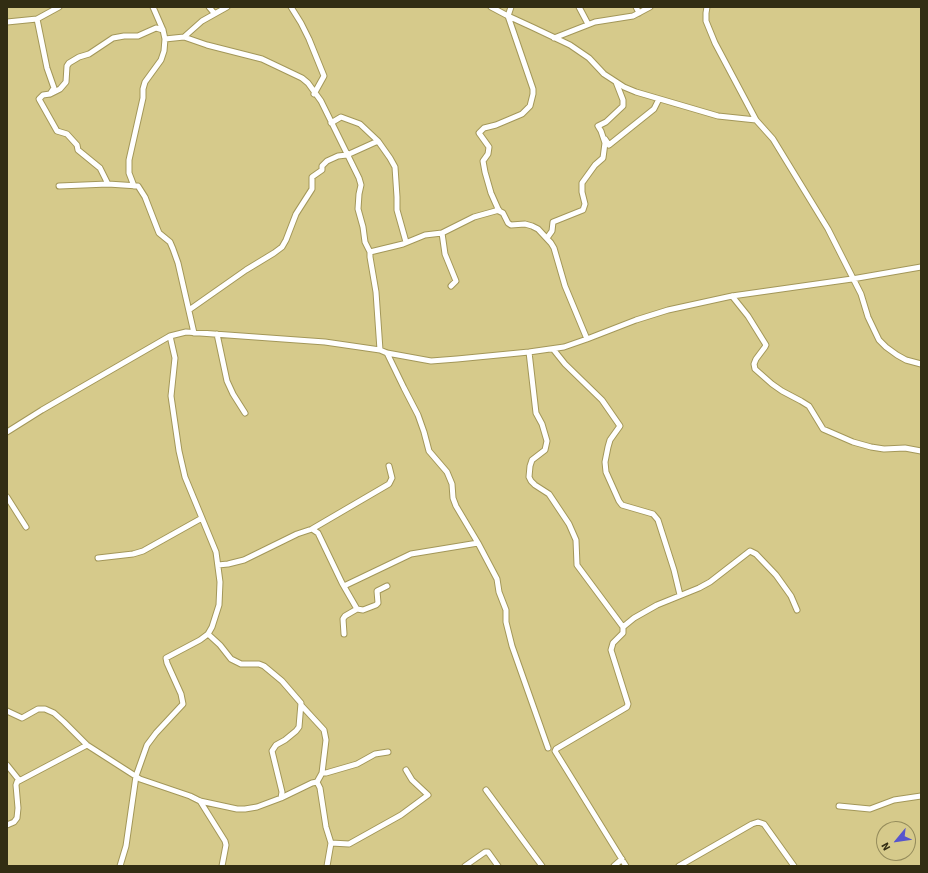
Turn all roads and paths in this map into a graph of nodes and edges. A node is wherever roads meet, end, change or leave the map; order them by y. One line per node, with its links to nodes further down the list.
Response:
1 (59, 7): 15 (street)
2 (153, 7): 18 (street)
3 (209, 7): 12 (street)
4 (227, 7): 12 (street)
5 (291, 7): 24 (street)
6 (491, 7): 14 (street)
7 (511, 7): 14 (street)
8 (579, 7): 17 (street)
9 (636, 7): 13 (street)
10 (650, 7): 13 (street)
11 (707, 7): 26 (street)
12 (214, 13): 19 (street)
13 (639, 13): 17 (street)
14 (508, 16): 20 (street); 34 (street)
15 (37, 19): 16 (street); 23 (street)
16 (7, 22)
17 (588, 24): 20 (street)
18 (162, 30): 21 (street); 23 (street)
19 (184, 37): 21 (street); 24 (street)
20 (554, 38): 22 (street)
21 (164, 39): 33 (street)
22 (616, 82): 25 (street); 28 (street)
23 (50, 94): 31 (street)
24 (314, 94): 27 (street)
25 (659, 99): 26 (street); 28 (street)
26 (756, 120): 40 (street)
27 (331, 123): 29 (street); 30 (street)
28 (603, 137): 36 (street)
29 (378, 141): 30 (street); 37 (street)
30 (347, 155): 38 (street); 43 (street)
31 (108, 184): 32 (street); 33 (street)
32 (59, 186)
33 (134, 186): 43 (street)
34 (499, 210): 35 (street); 36 (street)
35 (442, 233): 37 (street); 41 (street)
36 (547, 238): 47 (street)
37 (406, 242): 38 (street)
38 (370, 252): 49 (street)
39 (921, 267): 40 (street)
40 (852, 279): 42 (street); 52 (street)
41 (451, 286)
42 (732, 296): 47 (street); 55 (street)
43 (189, 310): 44 (street)
44 (194, 333): 45 (street); 46 (street)
45 (217, 334): 49 (street); 53 (street)
46 (170, 336): 54 (street); 58 (street)
47 (587, 340): 48 (street)
48 (553, 349): 50 (street); 66 (street)
49 (380, 350): 51 (street)
50 (529, 352): 51 (street); 69 (street)
51 (387, 353): 61 (street)
52 (921, 364)
53 (245, 413)
54 (7, 432)
55 (921, 451)
56 (389, 466): 60 (street)
57 (7, 497): 59 (street)
58 (202, 518): 62 (street); 63 (street)
59 (26, 527)
60 (312, 529): 63 (street); 64 (street)
61 (478, 543): 64 (street); 75 (street)
62 (98, 558)
63 (218, 565): 70 (street)
64 (344, 586): 67 (street)
65 (387, 586): 67 (street)
66 (680, 595): 68 (street); 69 (street)
67 (357, 609): 71 (street)
68 (797, 610)
69 (623, 627): 90 (street)
70 (208, 634): 72 (street); 80 (street)
71 (344, 634)
72 (301, 705): 79 (street); 85 (street)
73 (7, 711): 74 (street)
74 (87, 745): 80 (street); 81 (street)
75 (548, 748)
76 (388, 752): 79 (street)
77 (7, 765): 81 (street)
78 (406, 770): 89 (street)
79 (322, 773): 82 (street)
80 (136, 776): 86 (street); 91 (street)
81 (19, 780): 88 (street)
82 (317, 782): 85 (street); 89 (street)
83 (486, 790): 96 (street)
84 (921, 796): 87 (street)
85 (282, 798): 86 (street)
86 (200, 801): 92 (street)
87 (839, 806)
88 (7, 824)
89 (332, 843): 93 (street)
90 (622, 859): 97 (street); 98 (street)
91 (120, 866)
92 (222, 866)
93 (327, 866)
94 (465, 866): 95 (street)
95 (498, 866)
96 (542, 866)
97 (614, 866)
98 (626, 866)
99 (679, 866): 100 (street)
100 (794, 866)

